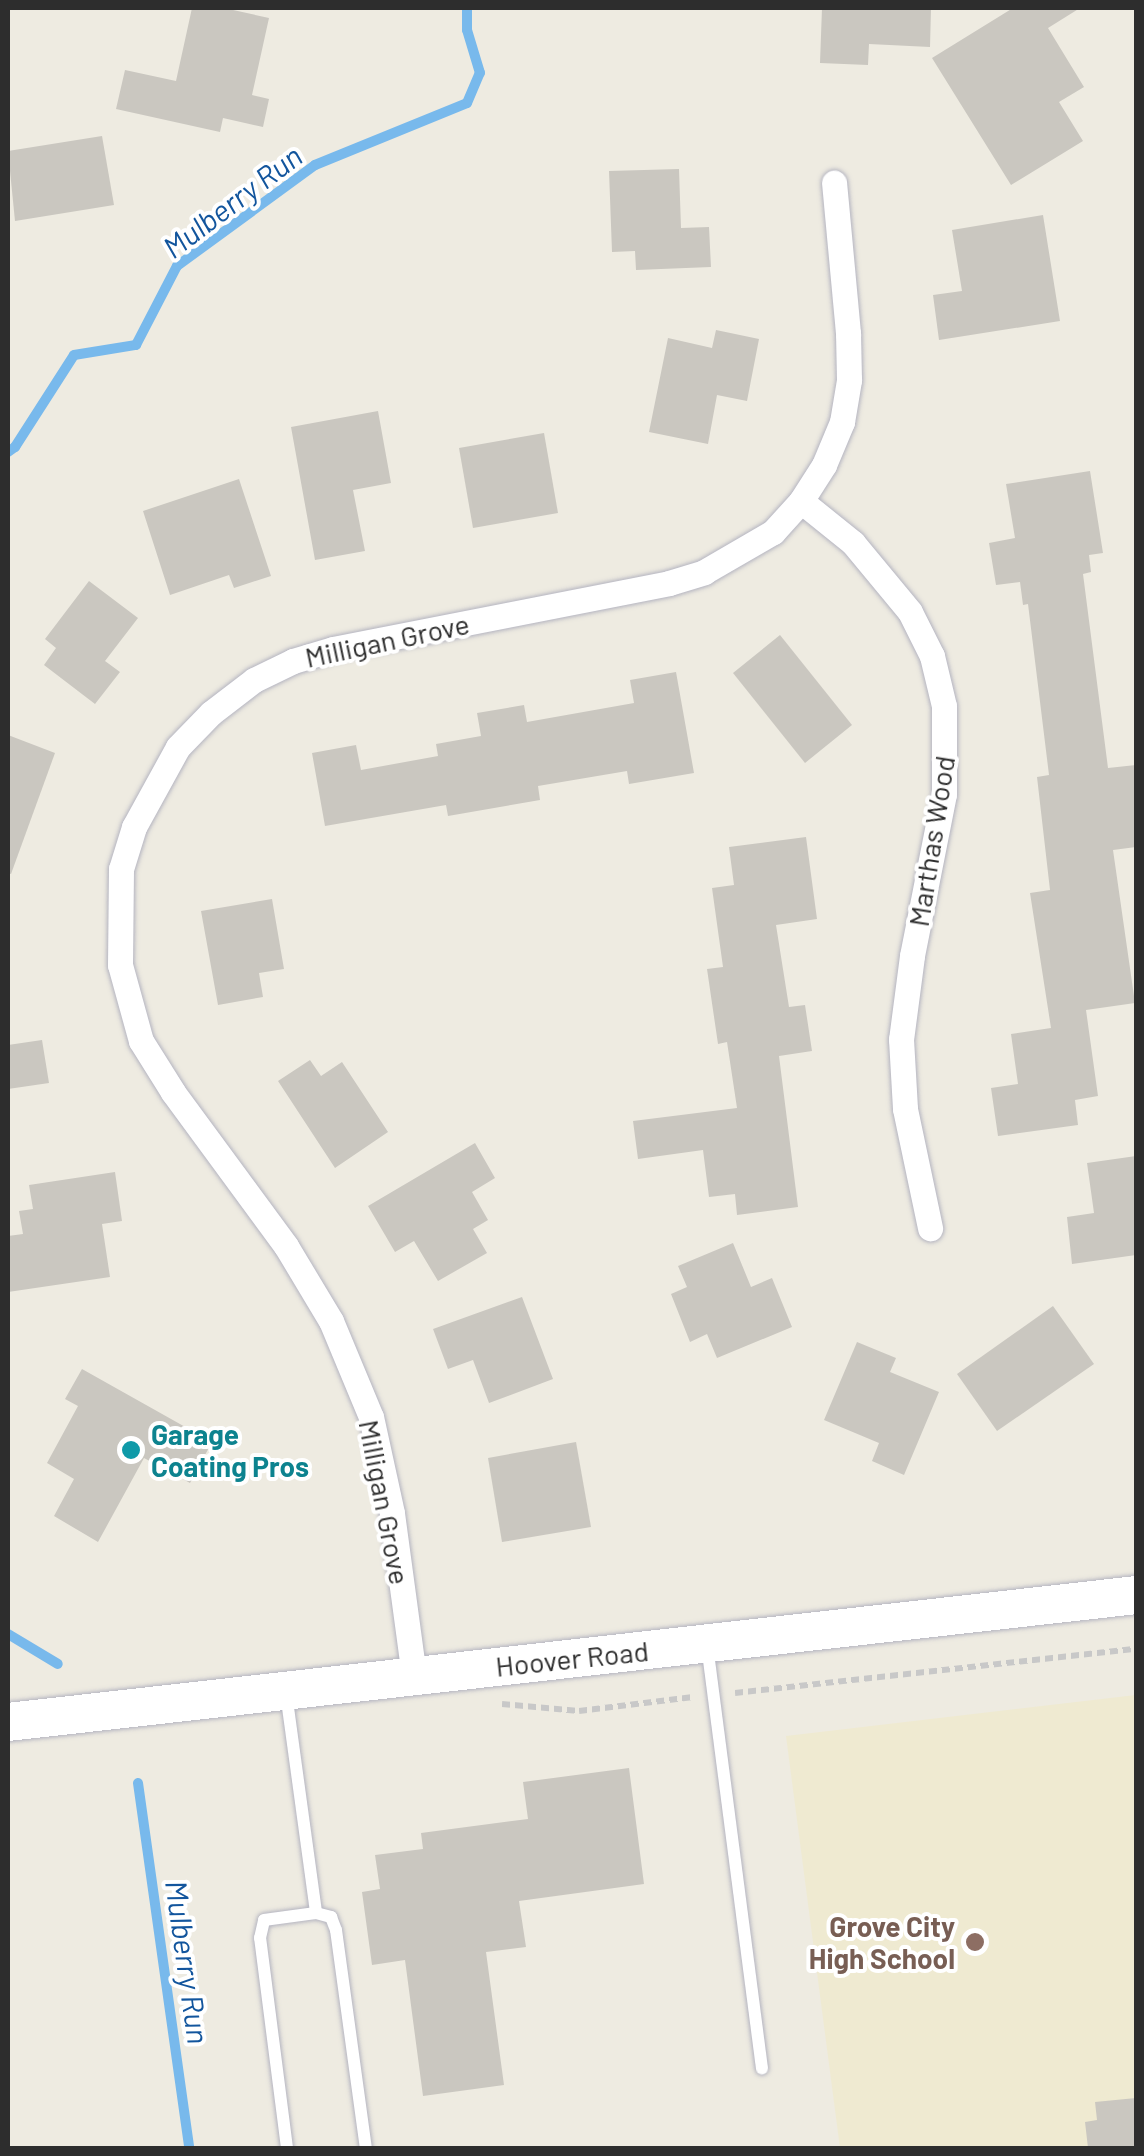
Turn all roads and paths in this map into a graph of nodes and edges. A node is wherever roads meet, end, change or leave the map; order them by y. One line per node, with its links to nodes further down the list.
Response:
1 (834, 182): 2 (street, Milligan Grove)
2 (801, 501): 3 (street, Marthas Wood); 7 (street, Milligan Grove)
3 (930, 1228)
4 (1136, 1595): 5 (main road, Hoover Road)
5 (707, 1643): 7 (main road, Hoover Road); 9 (lane)
6 (1136, 1649): 9 (path)
7 (414, 1676): 8 (main road, Hoover Road)
8 (285, 1690): 11 (main road, Hoover Road); 12 (lane)
9 (712, 1696): 10 (path); 13 (lane)
10 (497, 1704)
11 (8, 1722)
12 (316, 1913): 14 (lane); 15 (lane)
13 (762, 2068)
14 (287, 2148)
15 (366, 2148)

